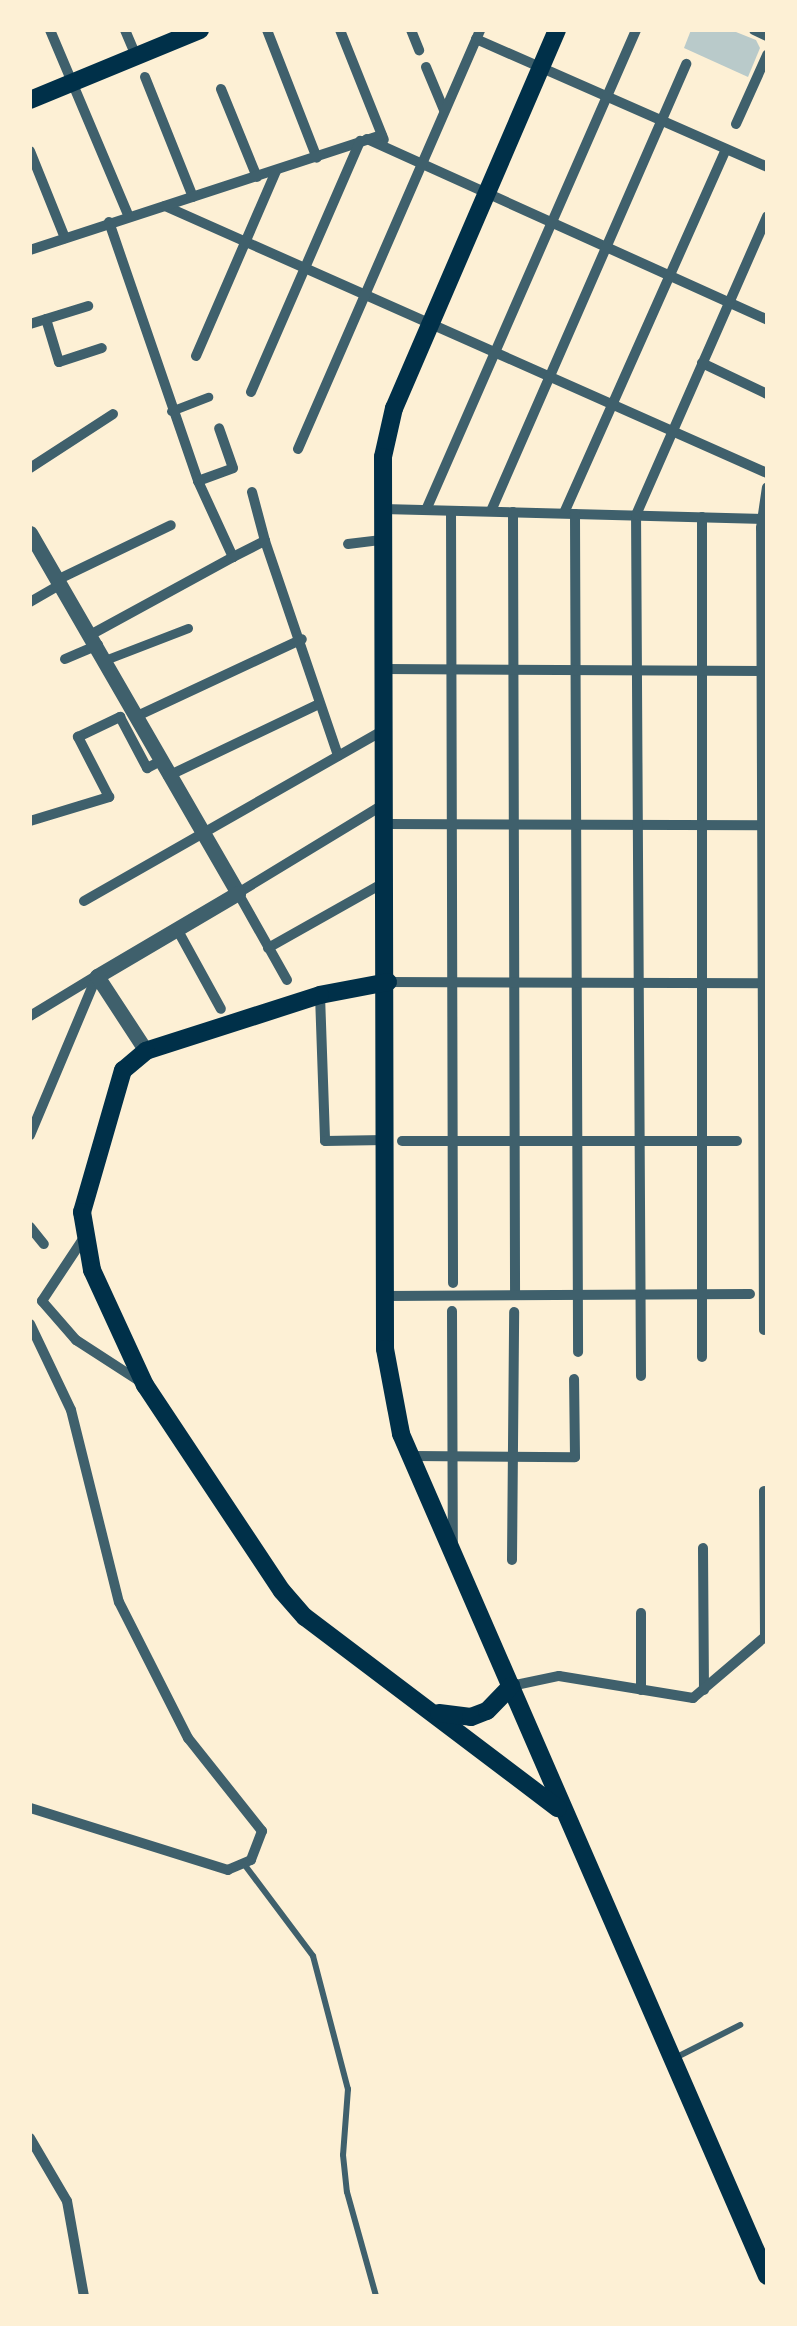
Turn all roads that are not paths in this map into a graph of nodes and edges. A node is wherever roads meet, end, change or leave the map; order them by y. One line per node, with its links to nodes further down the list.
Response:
1 (50, 30): 19 (street)
2 (126, 30): 14 (street)
3 (198, 30): 14 (main road)
4 (267, 30): 31 (street)
5 (340, 30): 26 (street)
6 (411, 30): 12 (street)
7 (557, 30): 17 (main road)
8 (636, 30): 21 (street)
9 (754, 30): 11 (street)
10 (478, 34): 17 (street); 23 (street)
11 (767, 36)
12 (419, 50)
13 (767, 55): 25 (street)
14 (136, 56): 19 (main road)
15 (686, 64): 24 (street)
16 (426, 67): 23 (street)
17 (541, 67): 21 (street); 36 (main road)
18 (144, 77): 37 (street)
19 (73, 82): 22 (main road); 39 (street)
20 (222, 89): 35 (street)
21 (606, 96): 24 (street); 42 (street)
22 (30, 100)
23 (444, 110): 32 (street)
24 (662, 120): 29 (street); 46 (street)
25 (736, 124)
26 (382, 135): 27 (street); 28 (street)
27 (364, 140): 28 (street); 31 (street); 48 (street)
28 (389, 149): 32 (street)
29 (726, 149): 33 (street); 49 (street)
30 (30, 151): 44 (street)
31 (317, 158): 34 (street)
32 (420, 163): 36 (street); 50 (street)
33 (767, 166)
34 (276, 170): 35 (street); 45 (street)
35 (257, 178): 37 (street)
36 (485, 192): 42 (street); 55 (main road)
37 (193, 197): 38 (street)
38 (166, 206): 39 (street); 45 (street)
39 (129, 217): 41 (street)
40 (767, 218): 43 (street)
41 (108, 222): 44 (street); 66 (street)
42 (550, 222): 46 (street); 58 (street)
43 (763, 237): 51 (street)
44 (65, 238): 47 (street)
45 (247, 239): 48 (street); 59 (street)
46 (606, 247): 49 (street); 61 (street)
47 (30, 250)
48 (305, 266): 50 (street); 62 (street)
49 (669, 276): 51 (street); 65 (street)
50 (364, 292): 55 (street); 70 (street)
51 (729, 302): 54 (street); 60 (street)
52 (88, 306): 53 (street)
53 (46, 318): 56 (street); 57 (street)
54 (767, 320)
55 (430, 321): 58 (street); 76 (main road)
56 (30, 324)
57 (102, 348)
58 (494, 350): 61 (street); 77 (street)
59 (196, 356)
60 (702, 363): 63 (street); 69 (street)
61 (550, 376): 65 (street); 79 (street)
62 (251, 392)
63 (767, 394)
64 (208, 397): 66 (street)
65 (610, 402): 69 (street); 81 (street)
66 (171, 411): 73 (street)
67 (113, 414): 71 (street)
68 (219, 428): 73 (street)
69 (672, 430): 72 (street); 82 (street)
70 (298, 450)
71 (30, 468)
72 (763, 471)
73 (198, 482): 90 (street)
74 (767, 486): 84 (street)
75 (252, 492): 87 (street)
76 (382, 509): 77 (street); 88 (main road)
77 (426, 510): 78 (street)
78 (451, 511): 79 (street); 98 (street)
79 (491, 512): 80 (street)
80 (513, 512): 81 (street); 99 (street)
81 (569, 514): 82 (street); 100 (street)
82 (636, 516): 83 (street); 102 (street)
83 (702, 517): 84 (street); 103 (street)
84 (760, 521): 101 (street)
85 (170, 525): 91 (street)
86 (30, 533): 91 (street)
87 (264, 540): 90 (street); 94 (street)
88 (382, 540): 89 (street); 97 (main road)
89 (348, 544)
90 (233, 557): 95 (street)
91 (59, 582): 92 (street); 95 (street)
92 (30, 602)
93 (188, 628): 95 (street)
94 (302, 639): 104 (street); 105 (street)
95 (98, 646): 96 (street); 105 (street)
96 (65, 659)
97 (385, 669): 98 (street); 106 (main road)
98 (450, 670): 99 (street); 112 (street)
99 (513, 670): 100 (street); 113 (street)
100 (575, 671): 102 (street); 114 (street)
101 (764, 671): 103 (street); 117 (street)
102 (638, 672): 103 (street); 115 (street)
103 (702, 672): 116 (street)
104 (317, 706): 107 (street); 108 (street)
105 (136, 717): 108 (street)
106 (386, 729): 107 (street); 109 (main road)
107 (338, 756): 118 (street)
108 (163, 769): 110 (street); 118 (street)
109 (387, 802): 111 (main road); 120 (street)
110 (30, 821)
111 (388, 824): 112 (street); 119 (main road)
112 (452, 824): 113 (street); 127 (street)
113 (514, 824): 114 (street); 128 (street)
114 (576, 824): 115 (street); 129 (street)
115 (639, 824): 116 (street); 130 (street)
116 (702, 825): 117 (street); 131 (street)
117 (765, 825): 132 (street)
118 (203, 834): 120 (street); 121 (street)
119 (388, 881): 123 (street); 126 (main road)
120 (238, 893): 122 (street); 123 (street)
121 (84, 902)
122 (177, 929): 124 (street); 134 (street)
123 (268, 948): 125 (street)
124 (97, 976): 135 (street); 136 (street); 137 (street)
125 (287, 980)
126 (388, 982): 127 (street); 133 (main road); 138 (main road)
127 (452, 982): 128 (street); 143 (street)
128 (514, 982): 129 (street); 139 (street)
129 (576, 983): 130 (street); 144 (street)
130 (639, 983): 131 (street); 140 (street)
131 (702, 983): 132 (street); 141 (street)
132 (765, 983): 145 (street)
133 (320, 995): 136 (main road); 138 (street)
134 (221, 1009)
135 (30, 1016)
136 (146, 1051): 147 (main road)
137 (30, 1136)
138 (393, 1140): 143 (street); 156 (main road)
139 (514, 1140): 143 (street); 144 (street); 154 (street)
140 (639, 1140): 141 (street); 144 (street); 150 (street)
141 (701, 1140): 142 (street); 151 (street)
142 (736, 1140)
143 (451, 1141): 149 (street)
144 (577, 1141): 155 (street)
145 (765, 1142): 153 (street)
146 (30, 1227): 148 (street)
147 (85, 1236): 157 (street); 166 (main road)
148 (44, 1244)
149 (452, 1283)
150 (641, 1294): 151 (street); 155 (street); 164 (street)
151 (702, 1294): 152 (street); 163 (street)
152 (750, 1294)
153 (765, 1294): 161 (street)
154 (515, 1295): 155 (street); 156 (street)
155 (578, 1295): 162 (street)
156 (387, 1296): 167 (main road)
157 (36, 1301): 166 (street)
158 (452, 1310): 168 (street)
159 (514, 1312): 169 (street)
160 (30, 1324): 182 (street)
161 (764, 1330)
162 (578, 1352)
163 (702, 1357)
164 (641, 1376)
165 (574, 1378): 169 (street)
166 (145, 1385): 179 (main road)
167 (413, 1456): 168 (street); 172 (main road)
168 (452, 1456): 169 (street); 172 (street)
169 (514, 1457): 173 (street)
170 (764, 1492): 175 (street)
171 (703, 1548): 178 (street)
172 (453, 1557): 176 (main road)
173 (512, 1560)
174 (641, 1613): 177 (street)
175 (766, 1636): 178 (street)
176 (511, 1686): 177 (street); 179 (main road); 181 (main road)
177 (641, 1690): 178 (street)
178 (704, 1690)
179 (437, 1713): 181 (main road)
180 (30, 1808): 182 (street)
181 (562, 1812): 184 (main road)
182 (244, 1864): 188 (lane)
183 (740, 2025): 184 (lane)
184 (671, 2059): 186 (main road)
185 (30, 2138): 187 (street)
186 (767, 2276)
187 (84, 2296)
188 (376, 2296)

